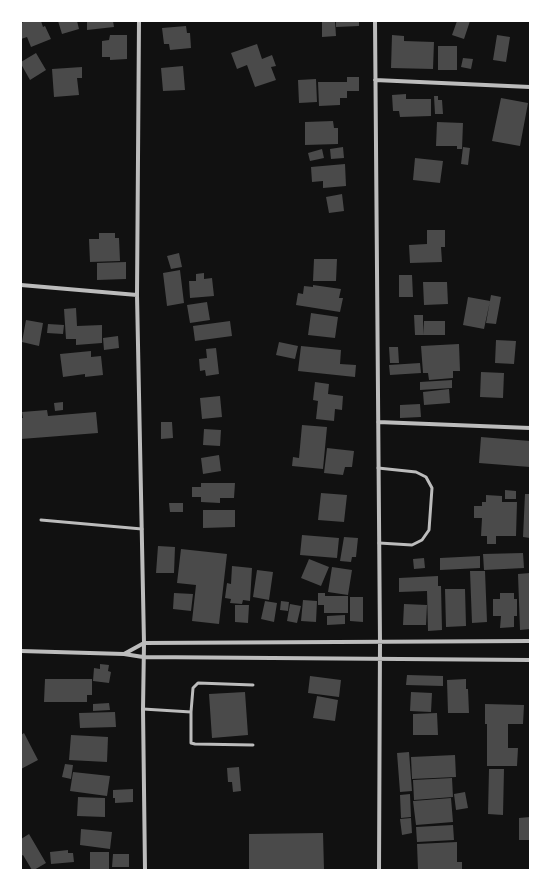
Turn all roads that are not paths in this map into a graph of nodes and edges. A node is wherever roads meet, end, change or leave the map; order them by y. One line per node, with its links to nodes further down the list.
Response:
1 (139, 21): 6 (street)
2 (375, 21): 3 (street)
3 (376, 80): 4 (street); 7 (street)
4 (530, 87)
5 (21, 285): 6 (street)
6 (137, 295): 11 (street)
7 (378, 422): 8 (street); 9 (street)
8 (530, 428)
9 (378, 468): 12 (street); 12 (lane)
10 (41, 520): 11 (lane)
11 (142, 529): 15 (street)
12 (379, 542): 14 (street)
13 (530, 641): 14 (street)
14 (380, 642): 15 (street); 19 (street)
15 (144, 643): 17 (street); 18 (street)
16 (21, 651): 17 (street)
17 (124, 654): 18 (street)
18 (143, 657): 19 (street); 22 (street)
19 (379, 660): 20 (street); 26 (street)
20 (530, 660)
21 (253, 685): 23 (lane)
22 (143, 709): 23 (lane); 25 (street)
23 (191, 712): 24 (lane)
24 (253, 746)
25 (145, 870)
26 (379, 870)

